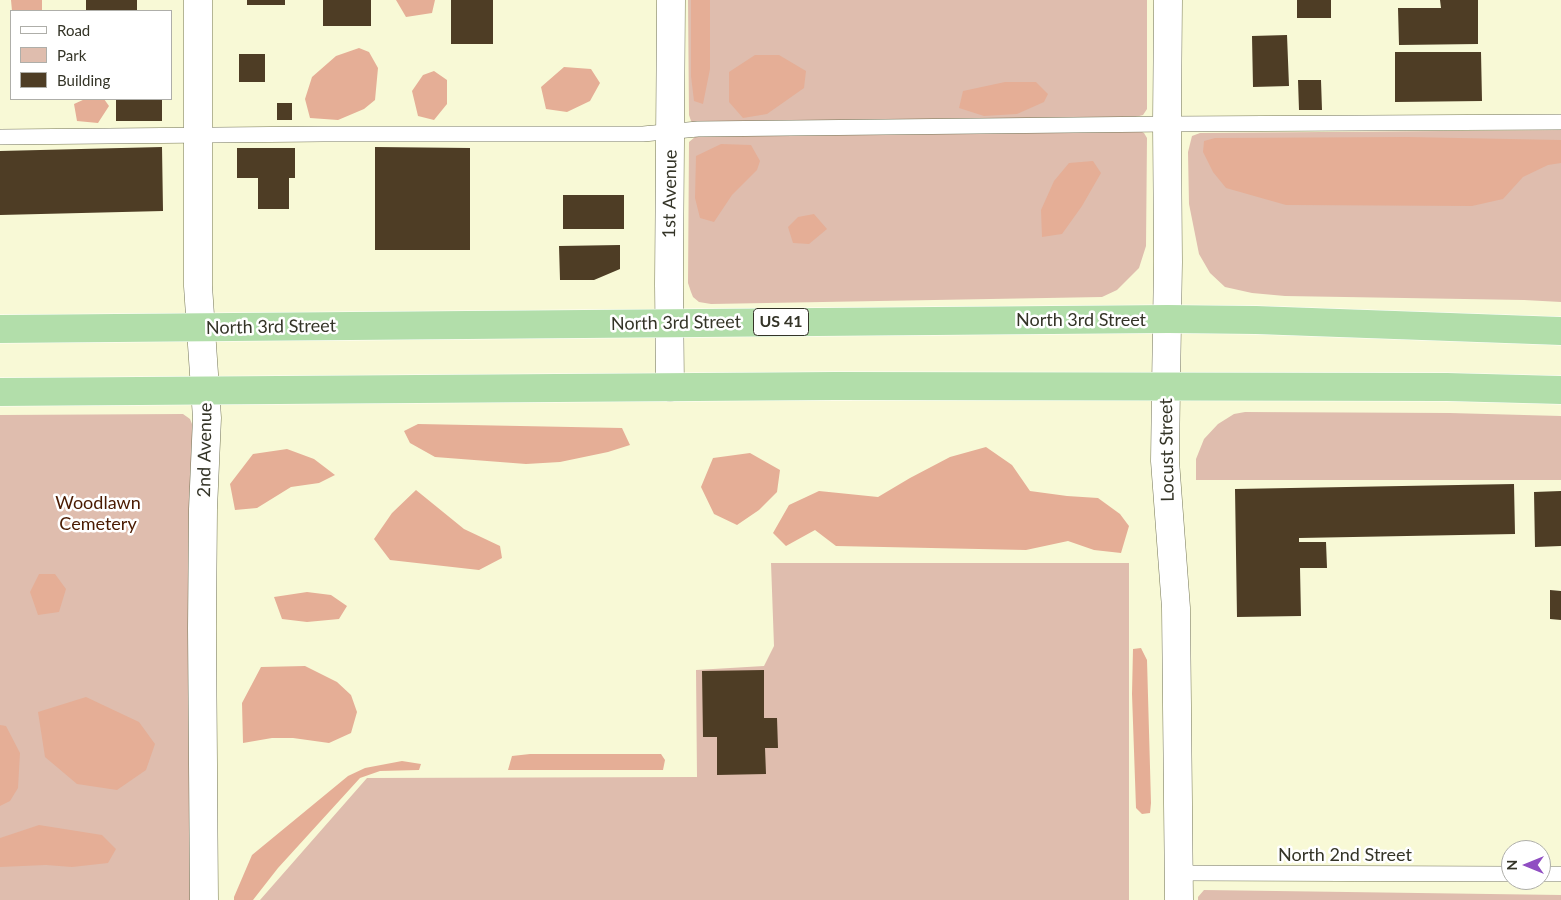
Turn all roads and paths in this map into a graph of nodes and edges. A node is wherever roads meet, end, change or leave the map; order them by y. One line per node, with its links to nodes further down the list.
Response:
1 (198, 0): 7 (street, 2nd Avenue)
2 (671, 0): 6 (street, 1st Avenue)
3 (1168, 0): 5 (street, Locust Street)
4 (1561, 122): 5 (lane)
5 (1167, 124): 6 (lane); 9 (street, Locust Street)
6 (671, 132): 7 (lane); 10 (street, 1st Avenue)
7 (198, 135): 8 (lane); 11 (street, 2nd Avenue)
8 (0, 137)
9 (1168, 319): 10 (highway, North 3rd Street / US 41); 13 (highway, North 3rd Street / US 41); 14 (street, Locust Street)
10 (670, 323): 11 (highway, North 3rd Street / US 41); 15 (street, 1st Avenue)
11 (201, 328): 12 (highway, North 3rd Street / US 41); 16 (street, 2nd Avenue)
12 (0, 329)
13 (1561, 332)
14 (1166, 386): 15 (highway); 17 (highway); 19 (street, Locust Street)
15 (670, 388): 16 (highway)
16 (205, 390): 18 (highway); 21 (street, 2nd Avenue)
17 (1561, 390)
18 (0, 392)
19 (1179, 873): 20 (lane, North 2nd Street); 22 (street, Locust Street)
20 (1501, 874)
21 (204, 900)
22 (1179, 900)

